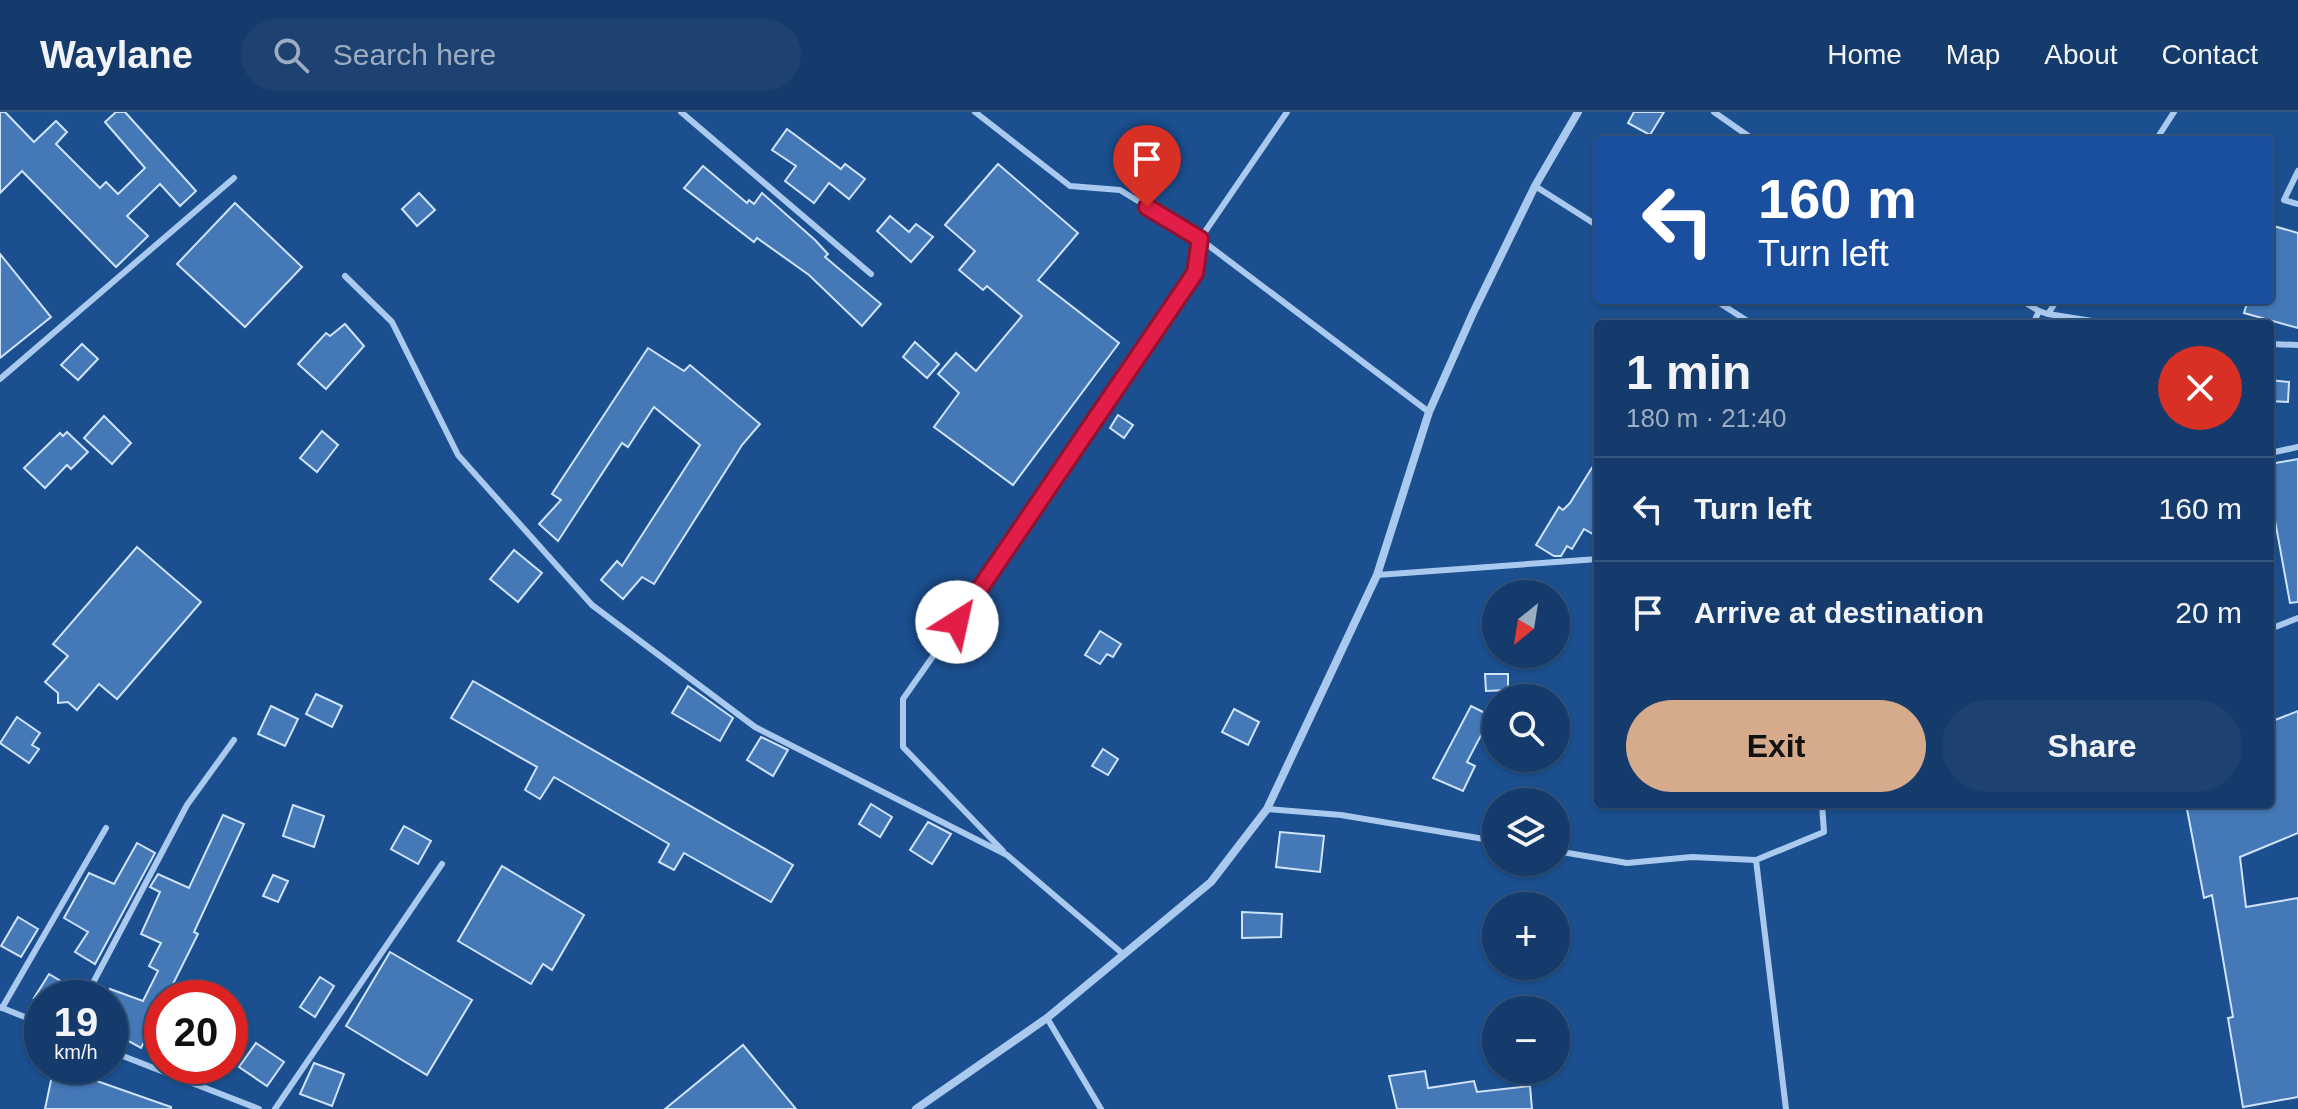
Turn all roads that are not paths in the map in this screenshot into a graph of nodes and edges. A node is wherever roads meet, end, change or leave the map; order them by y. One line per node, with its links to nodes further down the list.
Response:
1 (681, 112): 15 (lane)
2 (975, 112): 14 (lane)
3 (1287, 112): 14 (lane)
4 (1578, 112): 11 (street)
5 (1714, 112): 7 (lane)
6 (2174, 112): 8 (lane)
7 (1748, 136)
8 (2159, 136)
9 (2298, 171): 12 (lane)
10 (234, 178): 27 (lane)
11 (1535, 186): 13 (lane); 28 (street)
12 (2298, 204)
13 (1594, 223)
14 (1200, 239): 28 (lane); 41 (lane)
15 (871, 274)
16 (345, 276): 41 (lane)
17 (1721, 304): 22 (lane)
18 (2028, 304): 20 (lane)
19 (2054, 304): 21 (lane)
20 (2039, 311): 21 (lane); 23 (lane)
21 (2048, 314): 24 (lane)
22 (1746, 320)
23 (2035, 320)
24 (2086, 320)
25 (2274, 344): 26 (lane)
26 (2298, 345)
27 (0, 379)
28 (1429, 412): 32 (street)
29 (2298, 447): 30 (lane)
30 (2274, 452)
31 (1594, 559): 32 (lane)
32 (1377, 575): 37 (street)
33 (2298, 618): 34 (lane)
34 (2274, 627)
35 (234, 740): 45 (lane)
36 (1822, 808): 42 (lane)
37 (1267, 809): 39 (lane); 44 (street)
38 (106, 828): 46 (lane)
39 (1482, 839)
40 (1570, 853): 42 (lane)
41 (1007, 855): 44 (lane)
42 (1756, 860): 54 (lane)
43 (442, 864): 51 (lane)
44 (1123, 954): 48 (street)
45 (95, 980)
46 (1, 1008): 47 (lane)
47 (24, 1017)
48 (1047, 1018): 52 (street); 53 (lane)
49 (128, 1058): 50 (lane)
50 (259, 1109)
51 (275, 1109)
52 (916, 1109)
53 (1101, 1109)
54 (1786, 1109)

